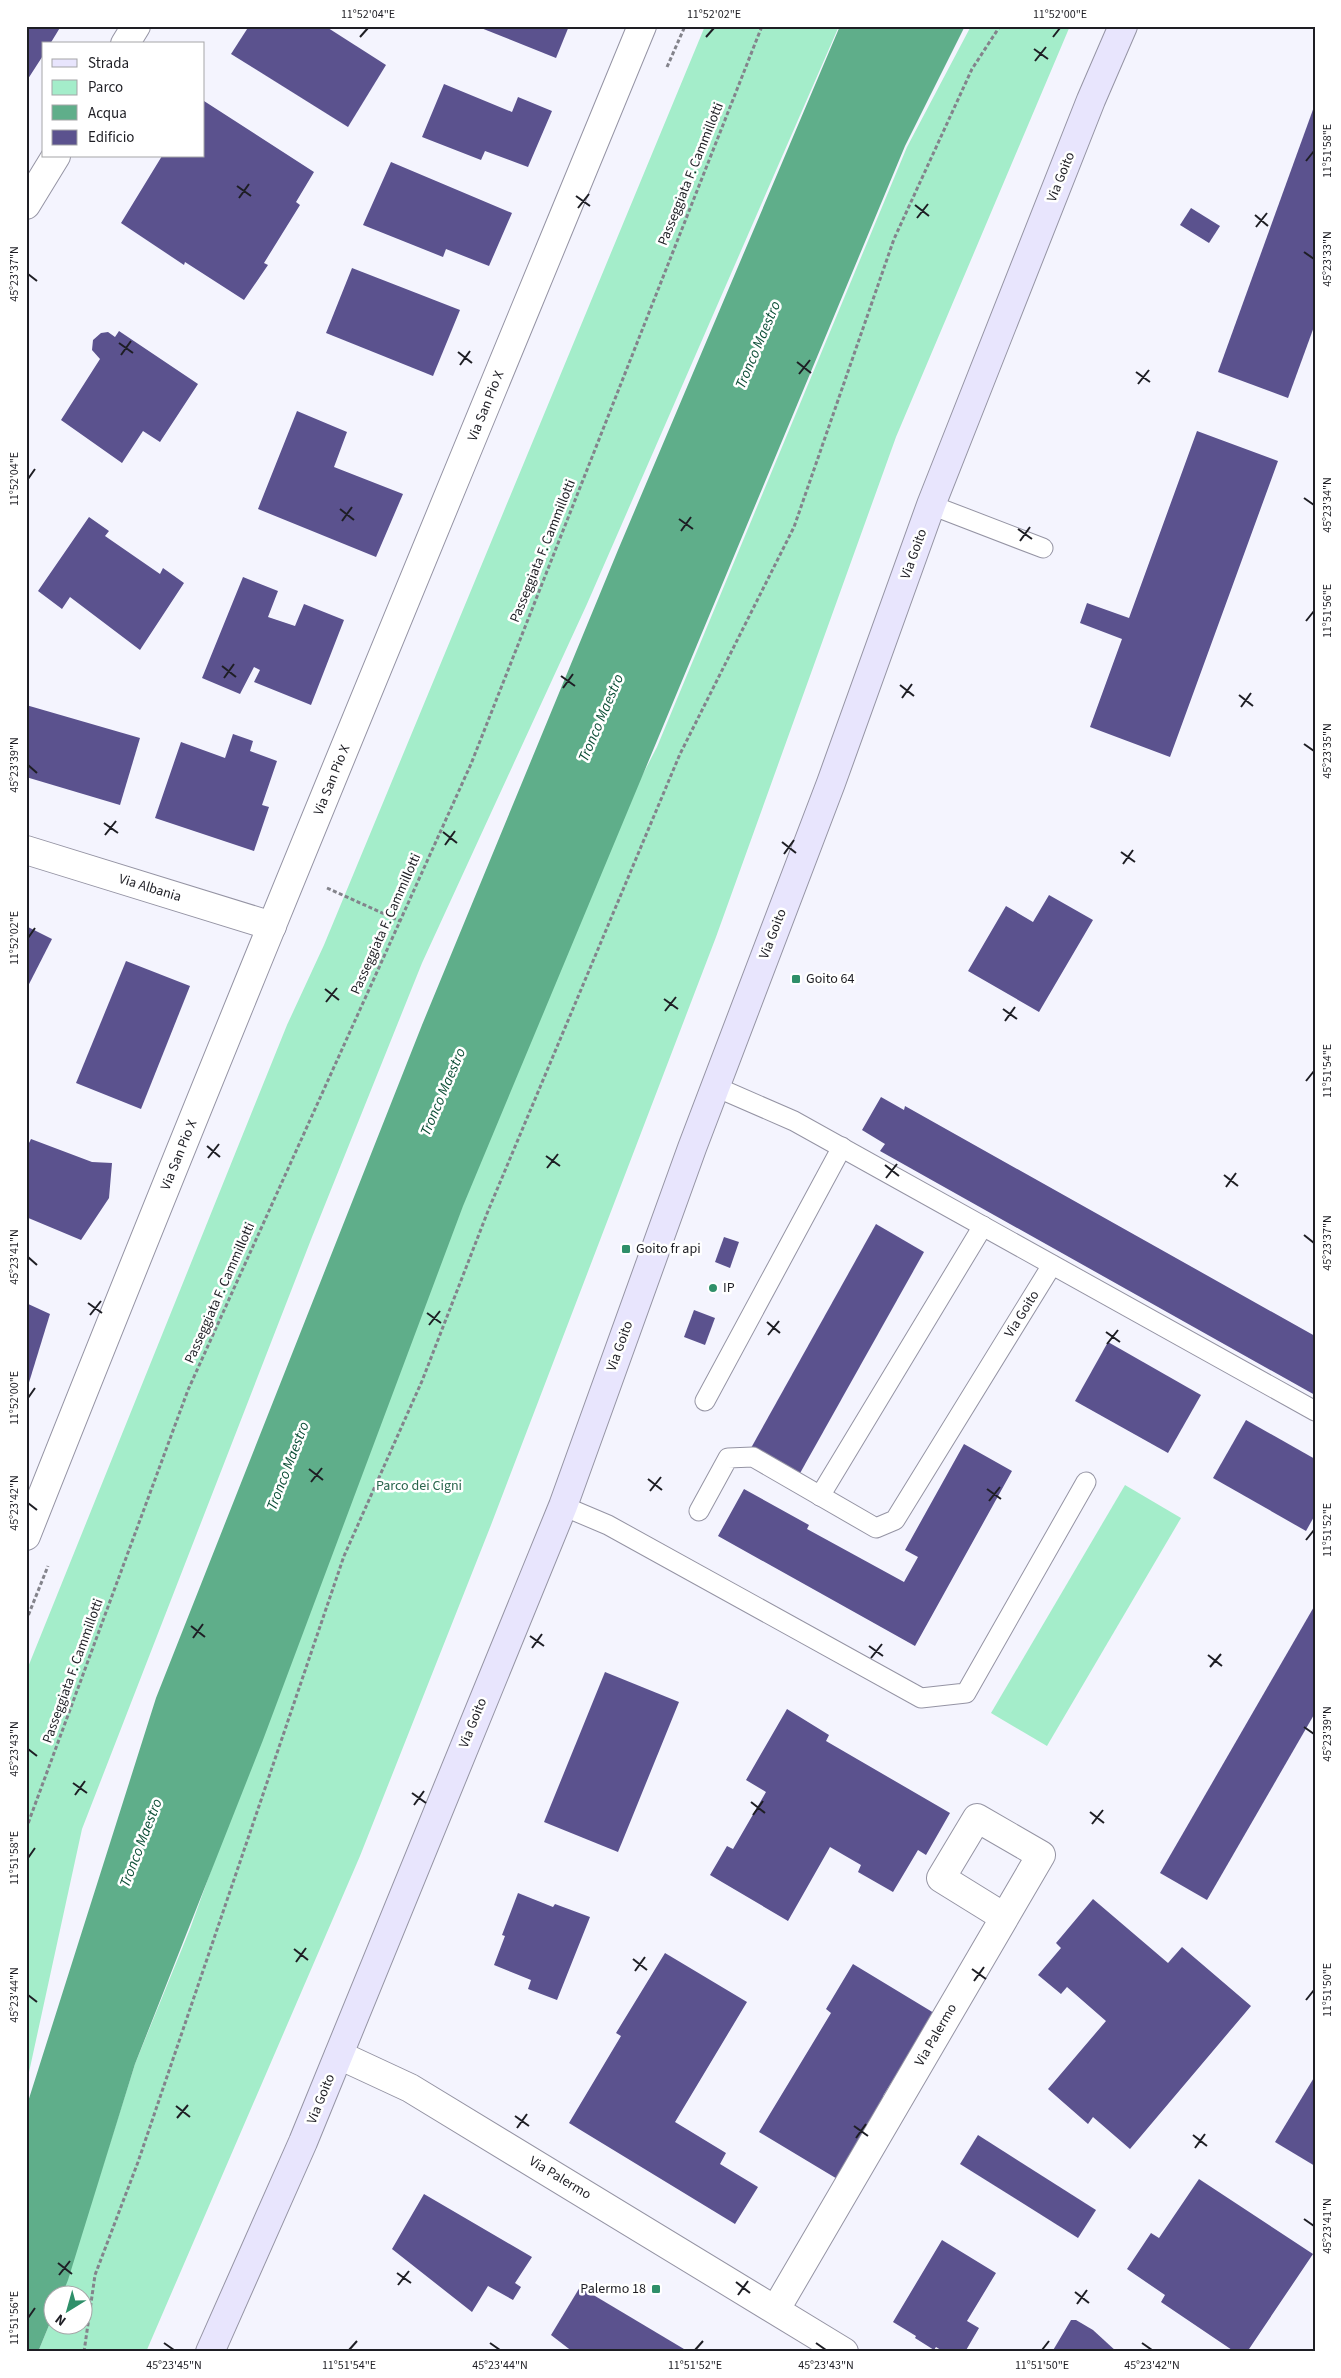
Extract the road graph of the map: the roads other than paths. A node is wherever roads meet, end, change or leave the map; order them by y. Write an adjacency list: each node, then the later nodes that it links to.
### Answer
1 (136, 26): 4 (street)
2 (642, 26): 10 (street, Via San Pio X)
3 (1123, 26): 7 (main road, Via Goito)
4 (126, 42)
5 (55, 158): 6 (street)
6 (26, 205)
7 (932, 505): 8 (lane); 11 (main road, Via Goito)
8 (1043, 548)
9 (26, 850): 10 (street, Via Albania)
10 (272, 926): 21 (street, Via San Pio X)
11 (716, 1087): 12 (lane); 19 (main road, Via Goito)
12 (842, 1147): 13 (lane); 15 (lane)
13 (983, 1226): 14 (lane); 18 (lane)
14 (1052, 1265): 16 (lane); 18 (lane, Via Goito)
15 (705, 1401)
16 (1315, 1412)
17 (1086, 1482): 19 (lane)
18 (820, 1496): 20 (lane, Via Goito)
19 (563, 1506): 23 (main road, Via Goito)
20 (699, 1510)
21 (26, 1536)
22 (1004, 1917): 24 (street, Via Palermo)
23 (338, 2055): 24 (street, Via Palermo); 26 (main road, Via Goito)
24 (776, 2309): 25 (street, Via Palermo)
25 (811, 2344): 27 (street, Via Palermo)
26 (210, 2352)
27 (844, 2352)

